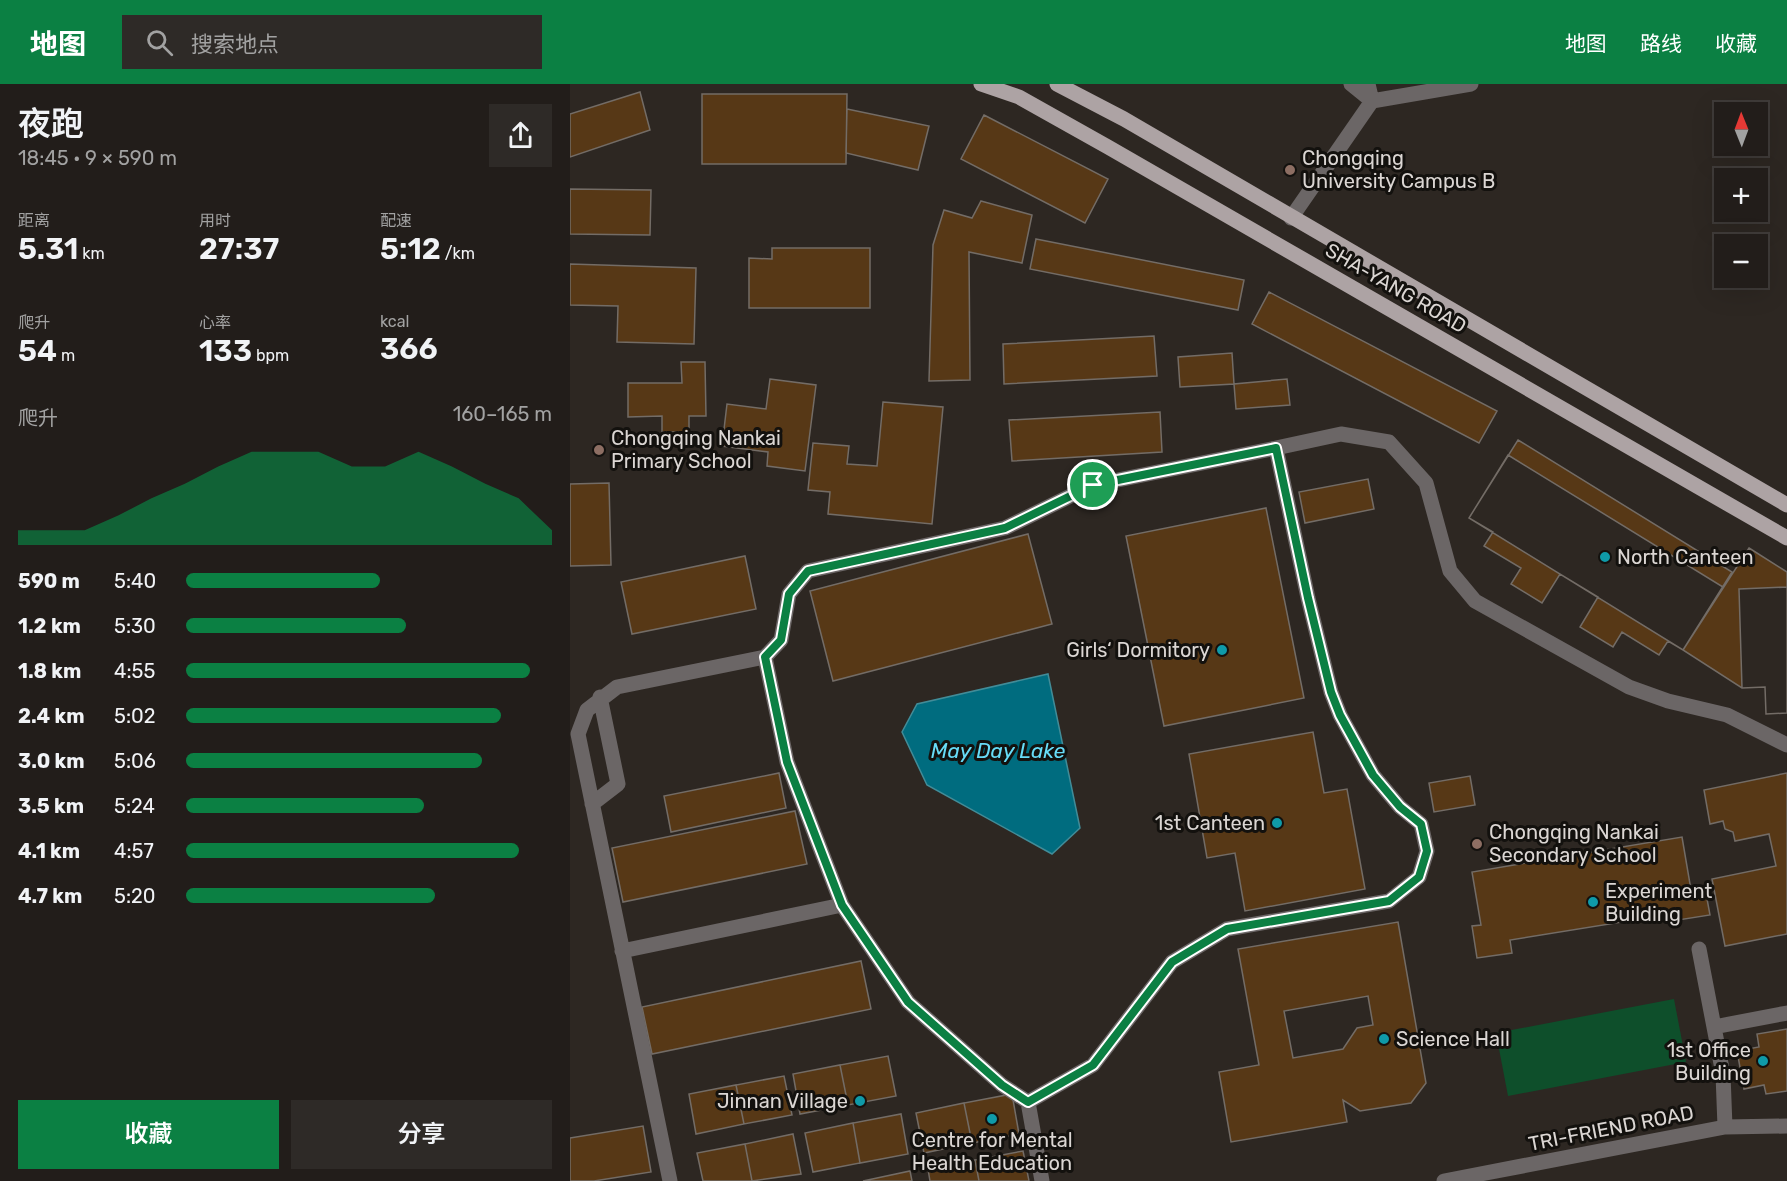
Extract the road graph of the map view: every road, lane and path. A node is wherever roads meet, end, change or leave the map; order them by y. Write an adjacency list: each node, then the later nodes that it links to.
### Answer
1 (981, 84): 10 (main road, SHA-YANG ROAD)
2 (1057, 84): 7 (main road, SHA-YANG ROAD)
3 (1351, 84): 6 (street)
4 (1368, 84): 6 (street)
5 (1471, 84): 6 (street)
6 (1372, 101): 7 (street)
7 (1292, 218): 9 (main road, SHA-YANG ROAD)
8 (1276, 448): 11 (street); 13 (street); 20 (street)
9 (1787, 505)
10 (1787, 538)
11 (765, 657): 12 (street); 15 (street)
12 (600, 697): 14 (street); 14 (street)
13 (1787, 745)
14 (592, 804): 17 (street)
15 (842, 905): 17 (street); 20 (street)
16 (1699, 949): 19 (street)
17 (622, 951): 23 (street)
18 (1787, 1013): 19 (street)
19 (1714, 1027): 22 (street)
20 (1028, 1102): 24 (street)
21 (1787, 1126): 22 (street, TRI-FRIEND ROAD)
22 (1725, 1127): 25 (street, TRI-FRIEND ROAD)
23 (670, 1181)
24 (1042, 1181)
25 (1444, 1181)

